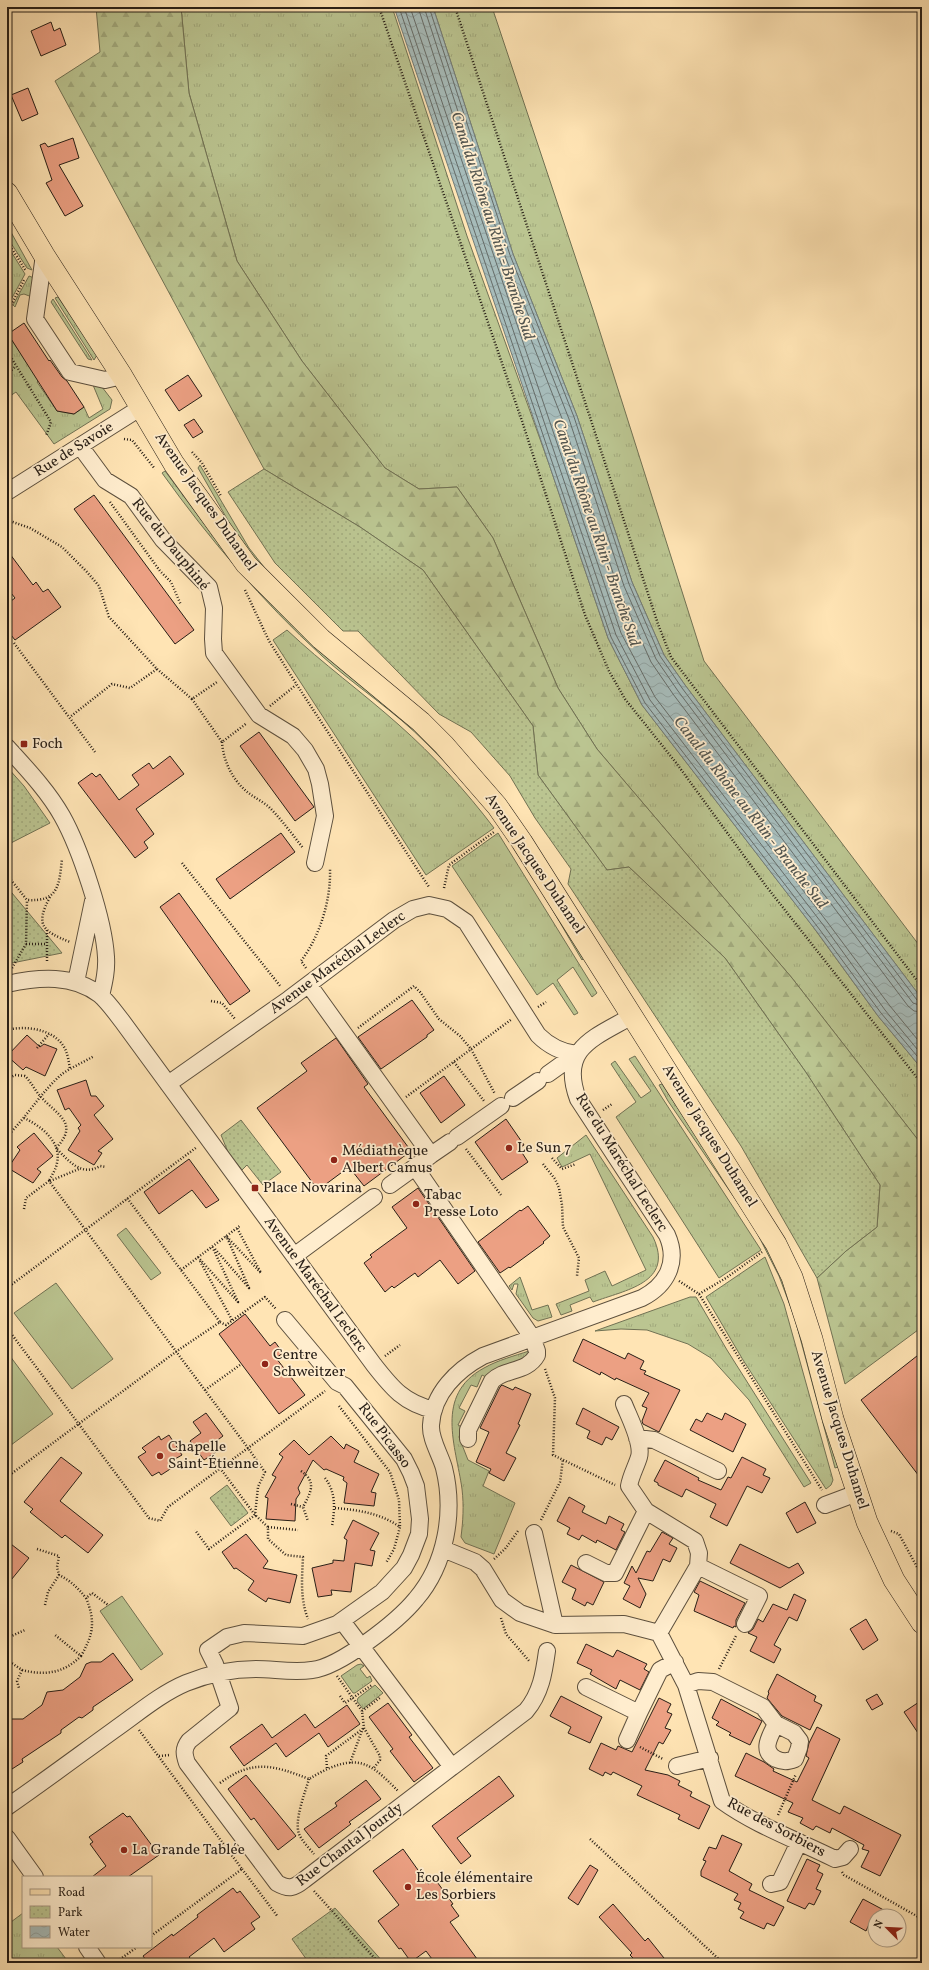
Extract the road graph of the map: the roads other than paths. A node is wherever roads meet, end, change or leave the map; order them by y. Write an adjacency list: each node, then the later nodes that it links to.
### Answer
1 (7, 193): 2 (main road, Avenue Jacques Duhamel)
2 (44, 255): 3 (main road, Avenue Jacques Duhamel); 3 (street)
3 (122, 376): 4 (main road, Avenue Jacques Duhamel)
4 (140, 408): 5 (street, Rue de Savoie); 14 (main road, Avenue Jacques Duhamel)
5 (80, 446): 6 (street, Rue de Savoie); 8 (street, Rue du Dauphiné)
6 (7, 492)
7 (7, 747): 9 (street)
8 (315, 863)
9 (94, 898): 11 (street); 13 (street)
10 (8, 978): 11 (street, Avenue Maréchal Leclerc)
11 (76, 982): 13 (street, Avenue Maréchal Leclerc)
12 (309, 984): 15 (street, Avenue Maréchal Leclerc); 16 (street, Avenue Maréchal Leclerc); 17 (street)
13 (101, 996): 16 (street, Avenue Maréchal Leclerc)
14 (632, 1016): 15 (street); 29 (main road, Avenue Jacques Duhamel)
15 (576, 1054): 17 (street); 23 (street, Rue du Maréchal Leclerc)
16 (168, 1084): 21 (street, Avenue Maréchal Leclerc)
17 (431, 1156): 18 (street)
18 (415, 1167): 19 (street); 23 (street)
19 (390, 1185)
20 (374, 1197): 21 (street)
21 (294, 1256): 25 (street, Avenue Maréchal Leclerc)
22 (285, 1320): 36 (street, Rue Picasso)
23 (532, 1338): 25 (street); 27 (street)
24 (624, 1404): 26 (street)
25 (434, 1410): 33 (street)
26 (637, 1438): 28 (street); 31 (street)
27 (468, 1439)
28 (718, 1470)
29 (857, 1493): 30 (street); 38 (main road, Avenue Jacques Duhamel)
30 (827, 1504)
31 (646, 1512): 34 (street); 35 (street)
32 (534, 1533): 39 (street)
33 (443, 1549): 39 (street); 41 (street)
34 (586, 1563)
35 (698, 1566): 37 (street); 40 (street)
36 (342, 1621): 41 (street); 44 (street, Rue Picasso)
37 (745, 1624)
38 (922, 1624)
39 (555, 1625): 40 (street)
40 (659, 1633): 43 (street, Rue des Sorbiers)
41 (361, 1646): 44 (street); 52 (street)
42 (547, 1650): 52 (street, Rue Chantal Jourdy)
43 (675, 1662): 45 (street, Rue des Sorbiers); 47 (street)
44 (218, 1673): 52 (street, Rue Chantal Jourdy); 53 (street)
45 (686, 1685): 48 (street); 50 (street, Rue des Sorbiers)
46 (586, 1687): 47 (street)
47 (639, 1714): 49 (street)
48 (776, 1724): 48 (street)
49 (627, 1740)
50 (710, 1758): 51 (street); 55 (street, Rue des Sorbiers)
51 (677, 1766)
52 (452, 1767)
53 (7, 1807)
54 (7, 1838): 57 (street)
55 (799, 1842): 56 (street, Rue des Sorbiers); 58 (street)
56 (850, 1849)
57 (34, 1876)
58 (771, 1884)
59 (88, 1948): 60 (street)
60 (98, 1963)

